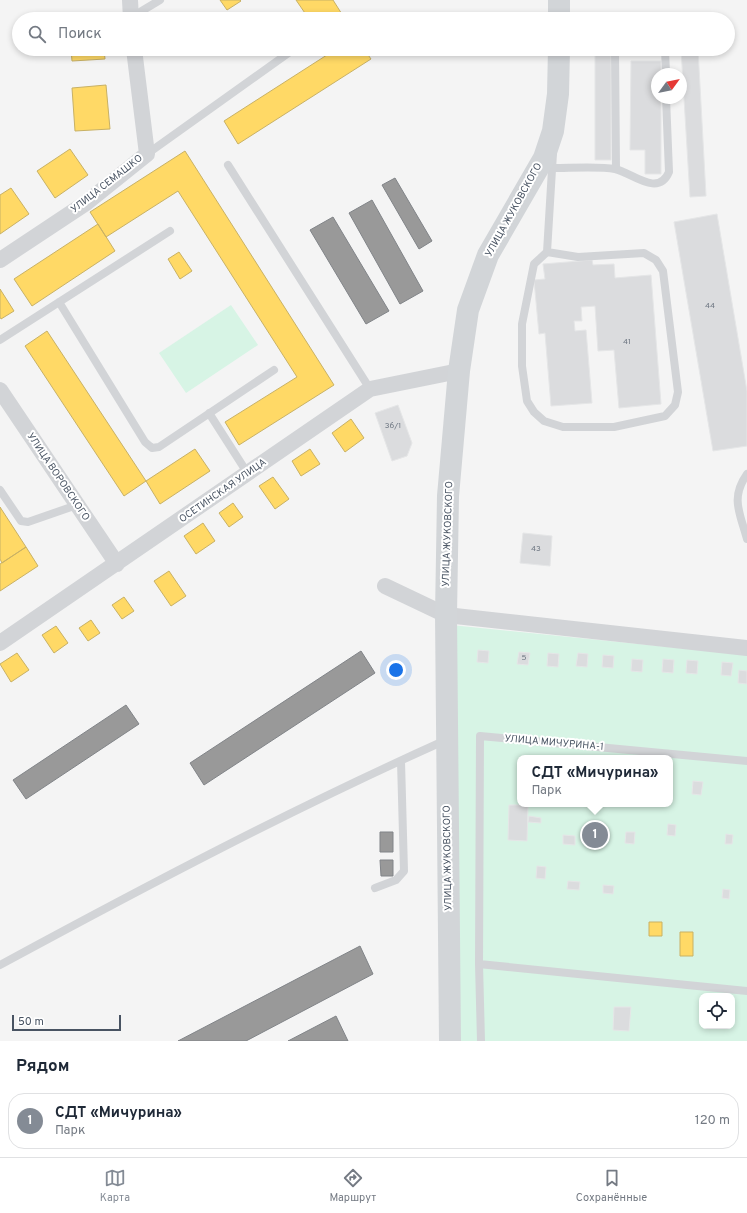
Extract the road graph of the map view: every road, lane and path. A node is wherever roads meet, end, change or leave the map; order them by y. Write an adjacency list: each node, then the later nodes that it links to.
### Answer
1 (130, 0): 4 (street)
2 (160, 0): 5 (lane)
3 (559, 0): 6 (main road)
4 (130, 12)
5 (141, 12)
6 (559, 12)
7 (135, 56): 15 (street, УЛИЦА СЕМАШКО)
8 (284, 56): 15 (lane)
9 (559, 56): 14 (main road, УЛИЦА ЖУКОВСКОГО)
10 (615, 56): 18 (lane)
11 (665, 56): 12 (lane)
12 (666, 68)
13 (666, 104): 18 (lane)
14 (553, 131): 17 (lane); 25 (main road, УЛИЦА ЖУКОВСКОГО)
15 (147, 154): 21 (street, УЛИЦА СЕМАШКО)
16 (228, 165): 26 (lane)
17 (554, 168): 18 (lane); 20 (lane)
18 (616, 169)
19 (170, 231): 22 (lane)
20 (547, 252): 20 (lane)
21 (0, 260)
22 (59, 302): 23 (lane); 28 (lane)
23 (0, 340)
24 (274, 370): 28 (lane)
25 (459, 371): 26 (street, ОСЕТИНСКАЯ УЛИЦА); 36 (main road, УЛИЦА ЖУКОВСКОГО)
26 (370, 389): 29 (street, ОСЕТИНСКАЯ УЛИЦА)
27 (0, 390): 32 (street, УЛИЦА ВОРОВСКОГО)
28 (209, 413): 29 (lane)
29 (248, 474): 34 (street, ОСЕТИНСКАЯ УЛИЦА)
30 (747, 474): 33 (lane)
31 (0, 490): 32 (lane)
32 (77, 505): 34 (street, УЛИЦА ВОРОВСКОГО)
33 (747, 539)
34 (117, 564): 37 (street, ОСЕТИНСКАЯ УЛИЦА)
35 (385, 586): 36 (street)
36 (446, 614): 38 (street); 39 (main road, УЛИЦА ЖУКОВСКОГО)
37 (0, 643)
38 (747, 648)
39 (447, 740): 40 (lane); 46 (main road, УЛИЦА ЖУКОВСКОГО)
40 (401, 761): 42 (lane); 44 (lane)
41 (747, 761): 43 (lane, УЛИЦА МИЧУРИНА-1)
42 (375, 888)
43 (479, 964): 45 (lane); 47 (lane)
44 (0, 965)
45 (747, 991)
46 (450, 1041)
47 (481, 1041)

